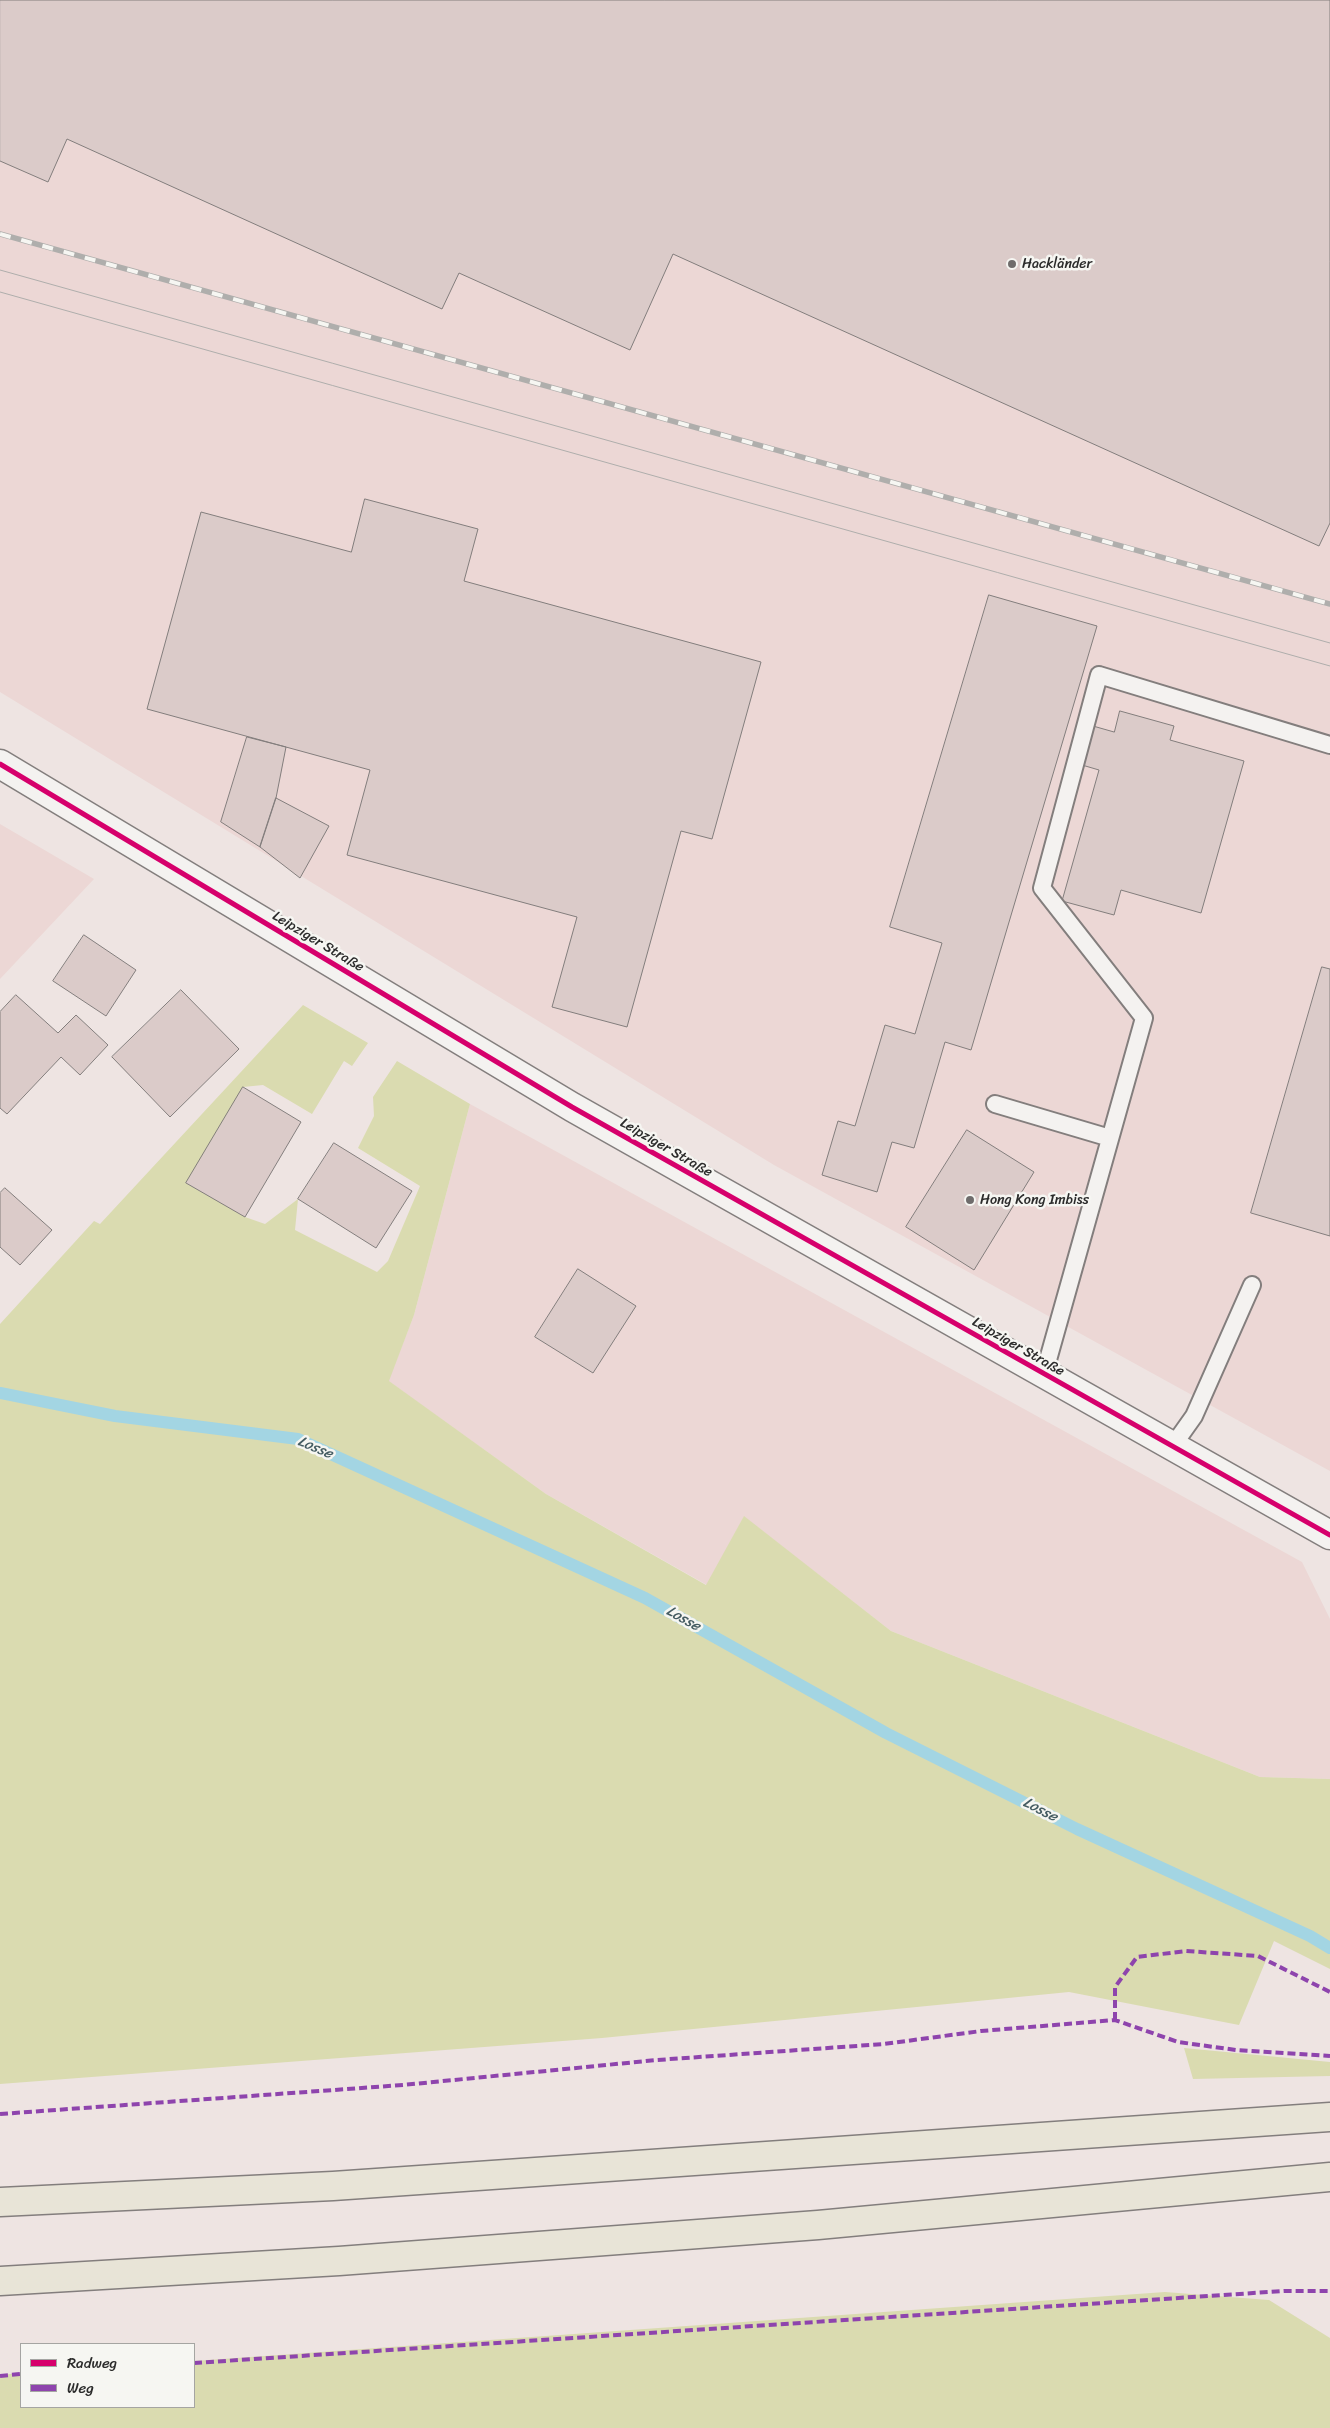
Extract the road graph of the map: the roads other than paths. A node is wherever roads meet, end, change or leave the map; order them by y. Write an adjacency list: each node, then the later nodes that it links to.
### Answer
1 (1330, 745): 4 (lane)
2 (0, 764): 6 (street, Leipziger Straße)
3 (996, 1104): 4 (lane)
4 (1110, 1138): 6 (lane)
5 (1252, 1285): 7 (lane)
6 (1044, 1374): 7 (street, Leipziger Straße)
7 (1172, 1447): 8 (street, Leipziger Straße)
8 (1330, 1536)
9 (1330, 2117): 11 (highway)
10 (1330, 2177): 12 (highway)
11 (0, 2202)
12 (0, 2281)

